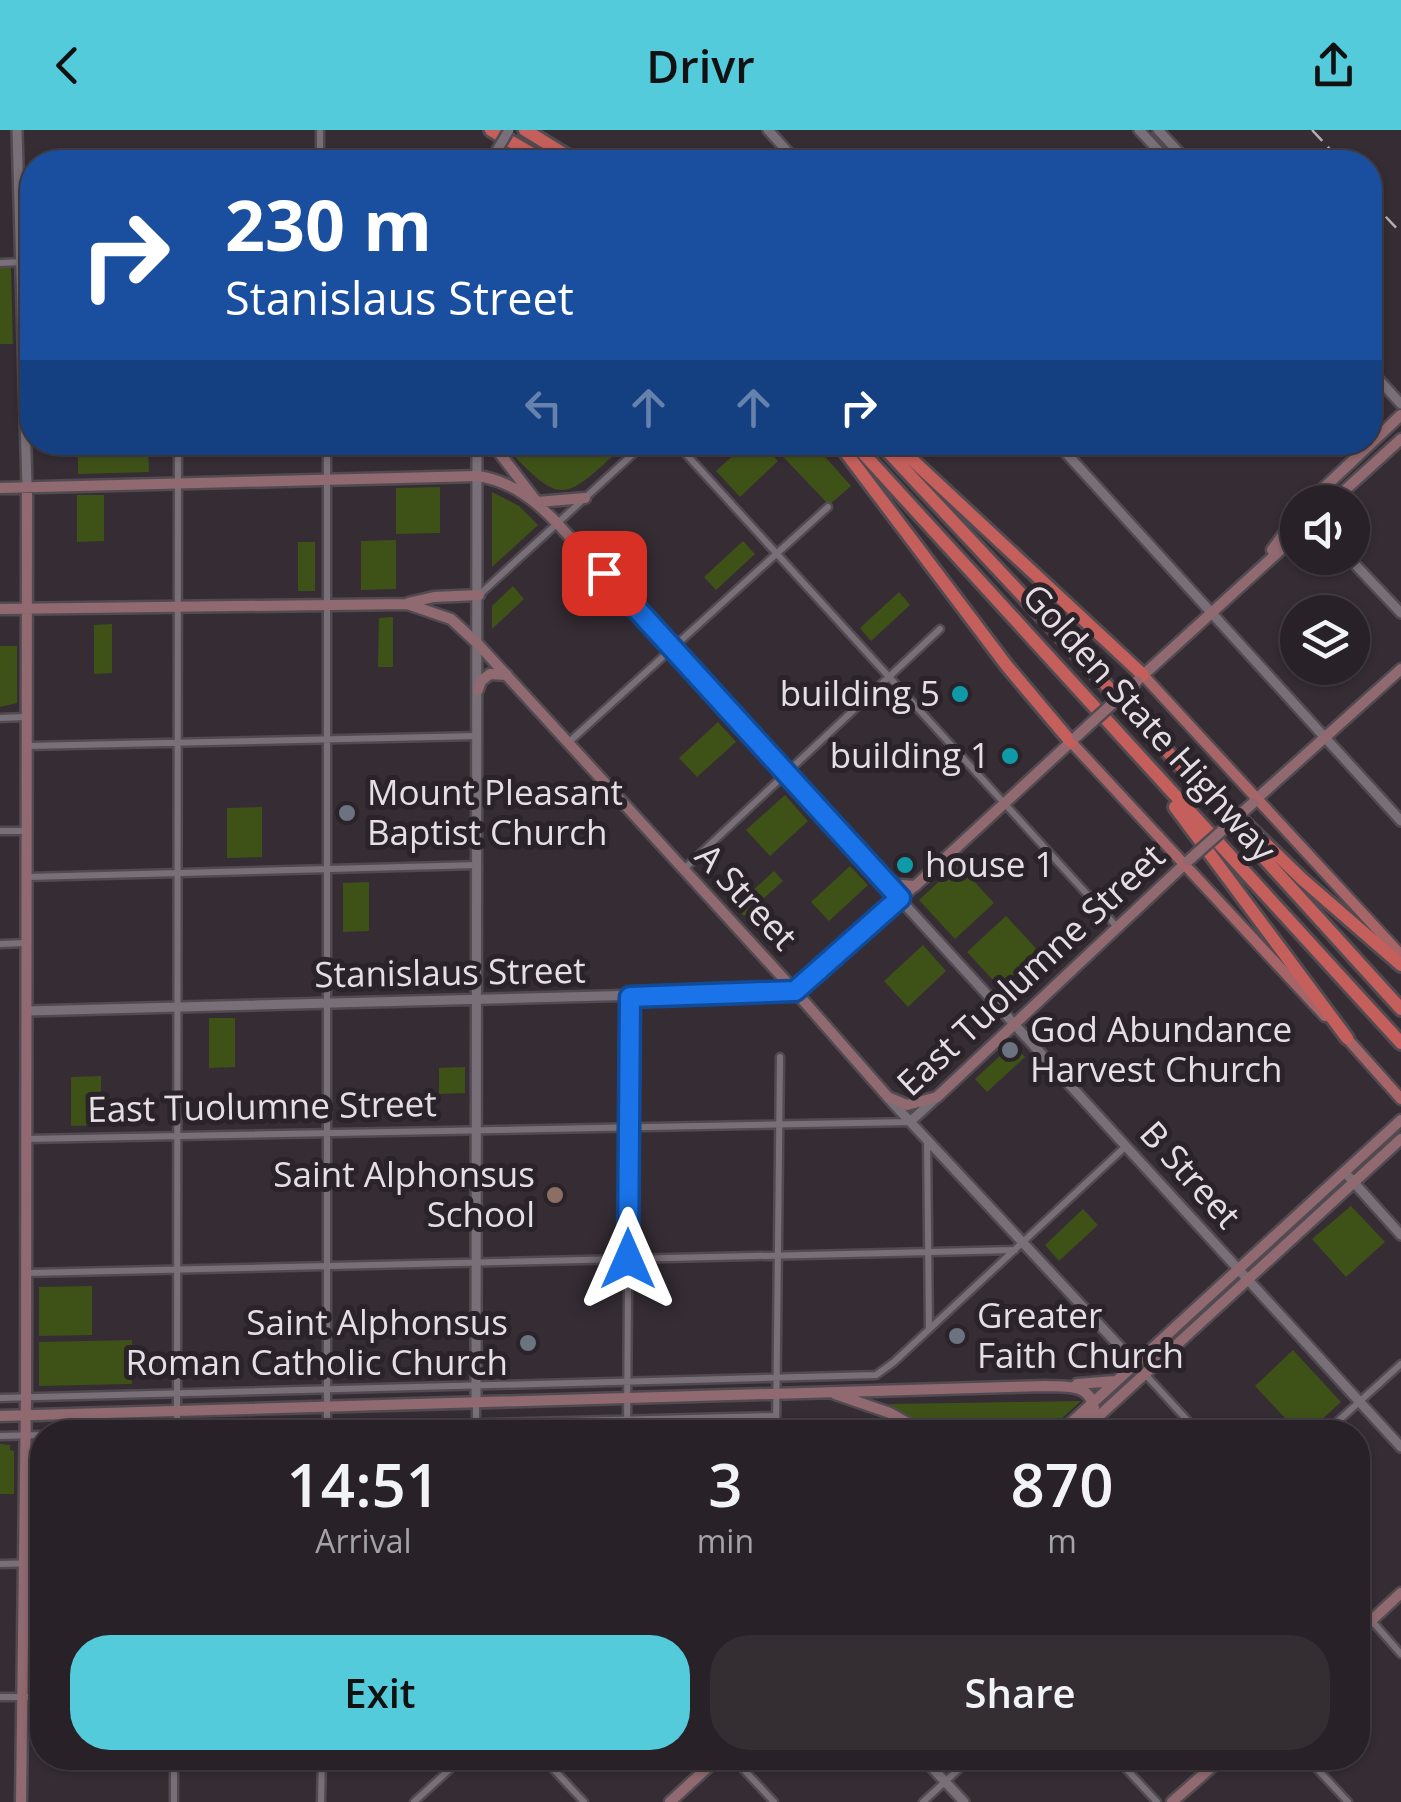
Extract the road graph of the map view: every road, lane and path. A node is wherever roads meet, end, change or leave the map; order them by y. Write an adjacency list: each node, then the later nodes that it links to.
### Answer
1 (17, 130): 12 (street)
2 (491, 130): 7 (highway)
3 (528, 130): 8 (highway)
4 (768, 130): 9 (street)
5 (1138, 130): 10 (street)
6 (1158, 130): 11 (street)
7 (525, 150)
8 (559, 150)
9 (786, 150)
10 (1157, 150)
11 (1177, 150)
12 (20, 220)
13 (1382, 383): 14 (street)
14 (1401, 404)
15 (1401, 415): 16 (main road)
16 (1382, 433)
17 (1401, 439): 35 (main road)
18 (28, 455): 36 (street)
19 (178, 455): 33 (street)
20 (327, 455): 32 (street)
21 (477, 455): 31 (street)
22 (500, 455): 39 (main road)
23 (632, 455): 38 (street)
24 (687, 455): 44 (street)
25 (848, 455): 70 (highway)
26 (865, 455): 68 (highway, Golden State Highway)
27 (892, 455): 63 (highway, Golden State Highway)
28 (907, 455): 61 (highway)
29 (1068, 455): 53 (street)
30 (1359, 455): 34 (main road)
31 (478, 476): 32 (main road); 39 (main road, B Street); 47 (street)
32 (328, 480): 33 (main road); 49 (street)
33 (179, 483): 36 (main road); 50 (street)
34 (1327, 485)
35 (1351, 485)
36 (28, 486): 37 (main road); 52 (main road)
37 (0, 488)
38 (585, 498): 39 (main road); 41 (street)
39 (537, 502): 41 (main road, B Street)
40 (828, 507): 44 (street)
41 (558, 523): 47 (street); 57 (main road, B Street)
42 (1280, 539): 45 (main road)
43 (1280, 549): 45 (main road)
44 (776, 554): 57 (street); 60 (street)
45 (1261, 565): 53 (main road)
46 (1365, 575): 54 (street)
47 (479, 595): 48 (main road); 56 (street)
48 (408, 604): 49 (main road); 56 (main road, A Street)
49 (327, 606): 50 (main road); 67 (street)
50 (178, 608): 52 (main road); 71 (street)
51 (0, 609): 52 (main road)
52 (27, 609): 65 (main road)
53 (1210, 611): 61 (main road); 69 (street)
54 (1401, 612)
55 (940, 629): 60 (street)
56 (478, 644): 59 (main road, A Street); 62 (street)
57 (673, 648): 72 (street); 74 (main road, B Street)
58 (1401, 669): 69 (main road, East Tuolumne Street)
59 (507, 674): 62 (main road); 72 (main road, A Street)
60 (889, 676): 74 (street); 76 (street)
61 (1140, 678): 70 (main road, bridge); 75 (main road)
62 (478, 690): 66 (street)
63 (1136, 717): 93 (highway); 99 (highway, Golden State Highway)
64 (0, 718): 65 (street)
65 (27, 718): 73 (main road)
66 (478, 736): 67 (street); 81 (street)
67 (327, 738): 71 (street); 82 (street)
68 (1122, 738): 102 (highway); 103 (highway, Golden State Highway)
69 (1324, 738): 75 (main road, East Tuolumne Street); 77 (street)
70 (1074, 739): 76 (main road); 80 (main road)
71 (178, 740): 73 (street); 84 (street)
72 (569, 742): 83 (main road, A Street)
73 (27, 746): 79 (main road)
74 (785, 774): 83 (street); 86 (main road, B Street)
75 (1255, 801): 80 (main road, East Tuolumne Street, bridge); 92 (main road)
76 (1004, 802): 87 (main road); 89 (street)
77 (1401, 821)
78 (0, 831): 79 (street)
79 (27, 831): 85 (main road)
80 (1186, 863): 89 (main road, East Tuolumne Street); 102 (main road)
81 (478, 865): 82 (street); 96 (street)
82 (327, 870): 84 (street); 97 (street)
83 (682, 870): 94 (main road, A Street)
84 (178, 874): 85 (street); 98 (street)
85 (27, 878): 91 (main road)
86 (886, 884): 87 (main road); 88 (street, B Street)
87 (916, 886): 88 (street)
88 (900, 898): 94 (street); 101 (street, B Street)
89 (1118, 928): 101 (main road, East Tuolumne Street)
90 (0, 944): 91 (street)
91 (27, 944): 100 (main road)
92 (1401, 955)
93 (1401, 966)
94 (795, 991): 95 (street, Stanislaus Street); 105 (main road, A Street)
95 (630, 997): 96 (street, Stanislaus Street); 111 (street)
96 (477, 1000): 97 (street, Stanislaus Street); 112 (street)
97 (327, 1004): 98 (street, Stanislaus Street); 113 (street)
98 (178, 1008): 100 (street, Stanislaus Street); 114 (street)
99 (1401, 1009)
100 (26, 1011): 116 (main road)
101 (1015, 1023): 106 (main road, East Tuolumne Street); 118 (street, B Street)
102 (1347, 1038): 107 (main road)
103 (1401, 1043)
104 (780, 1057): 110 (street)
105 (888, 1097): 106 (main road); 109 (street, A Street)
106 (937, 1098): 109 (street, East Tuolumne Street)
107 (1401, 1099)
108 (1401, 1120): 119 (main road)
109 (910, 1122): 110 (street, East Tuolumne Street); 115 (street, A Street)
110 (779, 1124): 111 (street, East Tuolumne Street); 124 (street)
111 (629, 1127): 112 (street, East Tuolumne Street); 125 (street)
112 (477, 1130): 113 (street, East Tuolumne Street); 126 (street)
113 (327, 1133): 114 (street, East Tuolumne Street); 127 (street)
114 (178, 1136): 116 (street, East Tuolumne Street); 129 (street)
115 (927, 1136): 122 (street, A Street); 123 (street)
116 (26, 1139): 130 (main road)
117 (1401, 1140): 120 (main road)
118 (1126, 1146): 122 (street); 128 (street, B Street)
119 (1344, 1172): 120 (street); 128 (main road)
120 (1354, 1182): 121 (street); 131 (main road)
121 (1401, 1235)
122 (1020, 1247): 123 (street); 132 (street); 133 (street, A Street)
123 (927, 1251): 124 (street); 132 (street)
124 (778, 1256): 125 (street); 136 (street)
125 (628, 1259): 126 (street); 138 (street)
126 (477, 1262): 127 (street); 139 (street)
127 (328, 1266): 129 (street); 141 (street)
128 (1239, 1268): 131 (street, B Street); 133 (main road)
129 (178, 1269): 130 (street); 142 (street)
130 (26, 1273): 145 (main road)
131 (1248, 1278): 135 (main road); 149 (street, B Street)
132 (929, 1330): 136 (street)
133 (1136, 1364): 137 (main road)
134 (1401, 1364): 149 (street)
135 (1145, 1373): 164 (main road); 165 (street)
136 (776, 1378): 138 (street); 144 (street)
137 (1120, 1379): 140 (main road); 148 (main road)
138 (627, 1382): 139 (street); 147 (street)
139 (476, 1386): 141 (street); 150 (street)
140 (1046, 1386): 143 (main road); 148 (main road)
141 (328, 1390): 142 (street); 151 (street)
142 (178, 1393): 145 (street); 152 (street)
143 (834, 1394): 144 (main road); 161 (main road)
144 (776, 1396): 147 (main road); 155 (street)
145 (26, 1397): 146 (street); 154 (main road)
146 (0, 1398)
147 (627, 1400): 150 (main road); 159 (street)
148 (1094, 1402): 162 (main road); 163 (main road)
149 (1360, 1402): 166 (street); 170 (street, B Street)
150 (476, 1404): 151 (main road); 158 (street)
151 (328, 1408): 152 (main road); 157 (street)
152 (178, 1411): 154 (main road); 156 (street)
153 (0, 1416): 154 (main road)
154 (26, 1416): 167 (main road)
155 (776, 1416): 159 (street); 160 (street)
156 (178, 1420)
157 (328, 1420)
158 (476, 1420)
159 (627, 1420)
160 (776, 1420)
161 (904, 1420)
162 (1074, 1420)
163 (1087, 1420)
164 (1092, 1420)
165 (1187, 1420)
166 (1340, 1420)
167 (26, 1435): 168 (street); 169 (street); 171 (main road)
168 (30, 1435)
169 (0, 1436)
170 (1401, 1446)
171 (24, 1563): 172 (street); 173 (street); 177 (main road)
172 (30, 1563)
173 (0, 1564)
174 (1401, 1594): 175 (main road)
175 (1372, 1620): 176 (street)
176 (1401, 1654)
177 (22, 1697): 178 (street); 179 (street); 192 (main road)
178 (30, 1697)
179 (0, 1698)
180 (174, 1770): 193 (street)
181 (322, 1770): 194 (street)
182 (449, 1770): 195 (street)
183 (554, 1770): 196 (street)
184 (705, 1770): 197 (main road)
185 (744, 1770): 198 (street)
186 (934, 1770): 191 (street)
187 (958, 1770): 191 (street)
188 (1127, 1770): 201 (street)
189 (1208, 1770): 202 (main road)
190 (1318, 1770): 203 (street)
191 (945, 1782): 199 (street); 200 (street)
192 (21, 1802)
193 (174, 1802)
194 (321, 1802)
195 (414, 1802)
196 (584, 1802)
197 (670, 1802)
198 (774, 1802)
199 (922, 1802)
200 (964, 1802)
201 (1157, 1802)
202 (1172, 1802)
203 (1348, 1802)

